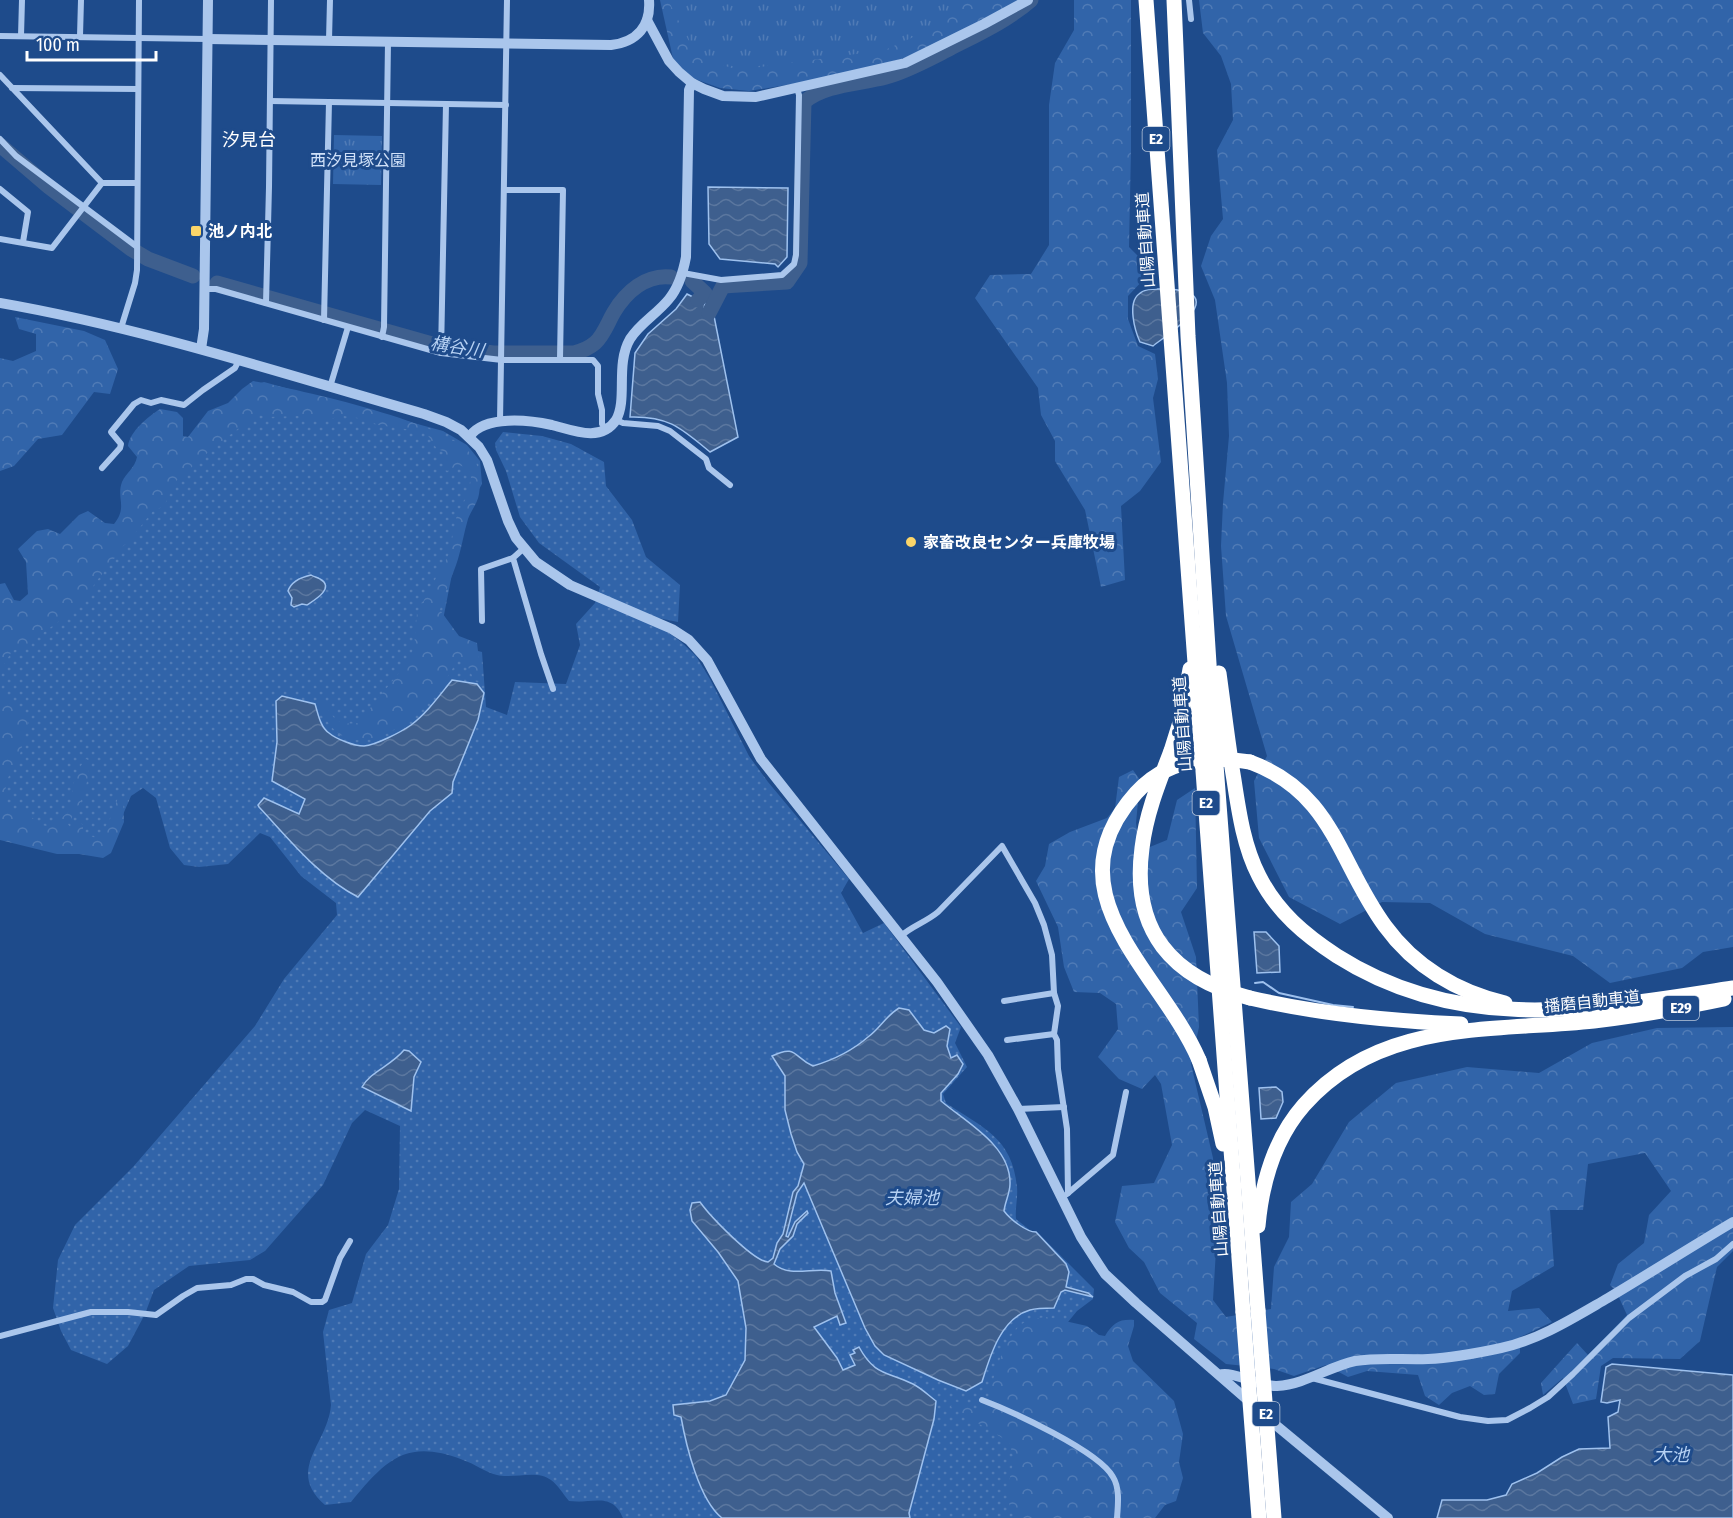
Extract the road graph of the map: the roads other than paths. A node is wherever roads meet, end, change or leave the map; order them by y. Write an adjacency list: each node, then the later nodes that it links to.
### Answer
1 (22, 0): 16 (street)
2 (81, 0): 17 (street)
3 (139, 0): 18 (street)
4 (208, 0): 19 (street)
5 (271, 0): 20 (street)
6 (330, 0): 21 (street)
7 (507, 0): 23 (street)
8 (649, 0): 14 (street)
9 (1028, 0): 27 (street)
10 (1146, 0): 67 (highway, 山陽自動車道 / E2)
11 (1174, 0): 64 (highway, 山陽自動車道 / E2)
12 (1189, 0): 13 (street)
13 (1191, 19)
14 (647, 20): 23 (street); 25 (street)
15 (0, 36): 16 (street)
16 (21, 36): 17 (street)
17 (80, 36): 18 (street)
18 (138, 39): 19 (street); 28 (street)
19 (208, 39): 20 (street); 44 (street)
20 (270, 40): 21 (street); 29 (street)
21 (329, 40): 22 (street)
22 (387, 42): 23 (street); 31 (street)
23 (507, 43): 33 (street)
24 (0, 75): 26 (street)
25 (692, 83): 27 (street); 43 (street)
26 (12, 88): 28 (street); 35 (street)
27 (797, 88): 43 (street)
28 (138, 89): 36 (street)
29 (270, 101): 30 (street); 45 (street)
30 (328, 102): 31 (street); 47 (street)
31 (387, 103): 32 (street); 50 (street)
32 (446, 104): 33 (street); 51 (street)
33 (506, 105): 38 (street)
34 (0, 139): 39 (street)
35 (102, 183): 36 (street); 39 (street)
36 (136, 183): 42 (street)
37 (0, 189): 41 (street)
38 (504, 190): 53 (street); 54 (street)
39 (82, 210): 41 (street); 42 (street)
40 (0, 239): 41 (street)
41 (23, 242)
42 (136, 248): 49 (street)
43 (683, 273): 57 (street)
44 (205, 289): 45 (street); 52 (street)
45 (266, 302): 47 (street)
46 (0, 303): 49 (street)
47 (324, 316): 48 (street)
48 (348, 327): 50 (street); 56 (street)
49 (121, 328): 52 (street)
50 (383, 332): 51 (street)
51 (442, 348): 53 (street)
52 (201, 349): 55 (street)
53 (502, 355): 54 (street); 58 (street)
54 (560, 359): 59 (street)
55 (239, 360): 56 (street); 61 (street)
56 (330, 388): 60 (street)
57 (616, 420): 59 (street); 62 (street)
58 (500, 421): 59 (street); 60 (street)
59 (606, 429)
60 (470, 436): 63 (street)
61 (102, 468)
62 (729, 485)
63 (523, 549): 65 (street); 69 (street)
64 (1202, 551): 74 (highway); 86 (highway, 山陽自動車道 / E2)
65 (513, 558): 66 (street); 68 (street)
66 (482, 621)
67 (1194, 652): 75 (highway, bridge); 85 (highway, 山陽自動車道 / E2)
68 (553, 689)
69 (901, 936): 71 (street); 80 (street)
70 (1733, 988): 74 (highway, 播磨自動車道 / E29)
71 (1054, 993): 73 (street); 76 (street)
72 (1733, 996): 75 (highway, 播磨自動車道 / E29)
73 (1004, 1001)
74 (1565, 1009): 85 (highway, bridge)
75 (1524, 1026): 86 (highway)
76 (1054, 1034): 77 (street); 79 (street)
77 (1007, 1040)
78 (1126, 1092): 81 (street)
79 (1064, 1107): 80 (street); 81 (street)
80 (1018, 1109): 81 (street)
81 (1065, 1196): 89 (street)
82 (1733, 1222): 90 (street)
83 (350, 1241): 88 (street)
84 (1733, 1244): 90 (street)
85 (1239, 1248): 87 (highway, 山陽自動車道 / E2)
86 (1255, 1283): 87 (highway, 山陽自動車道 / E2)
87 (1250, 1312): 93 (highway, 山陽自動車道 / E2, bridge); 94 (highway, 山陽自動車道 / E2, bridge)
88 (0, 1336)
89 (1220, 1375): 90 (street); 95 (street)
90 (1311, 1378)
91 (982, 1400): 92 (street)
92 (1118, 1518)
93 (1259, 1518)
94 (1274, 1518)
95 (1388, 1518)

